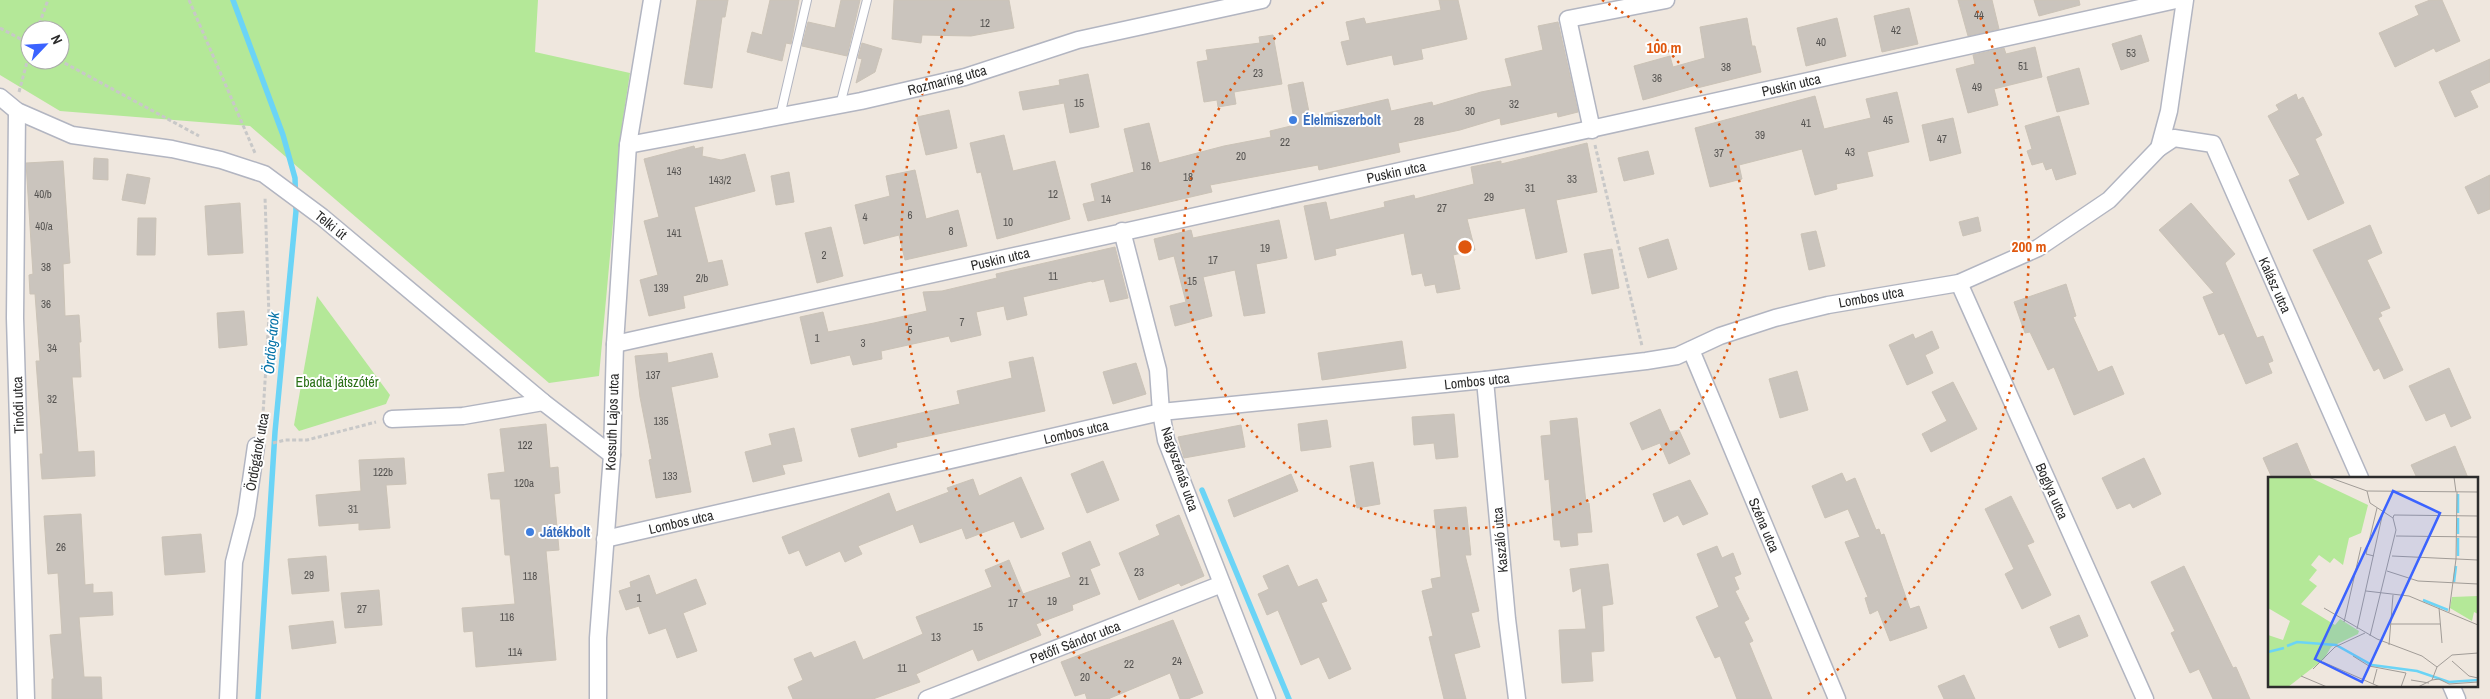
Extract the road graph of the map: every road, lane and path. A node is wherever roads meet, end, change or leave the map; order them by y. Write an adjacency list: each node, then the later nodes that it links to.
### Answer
1 (48, 0): 10 (path)
2 (189, 0): 23 (path)
3 (652, 0): 21 (street, Kossuth Lajos utca)
4 (807, 0): 18 (lane)
5 (866, 0): 16 (lane)
6 (1262, 0): 16 (street, Rozmaring utca)
7 (1666, 0): 19 (street)
8 (2176, 0): 19 (street, Puskin utca)
9 (2185, 0): 22 (street, Lombos utca)
10 (41, 20)
11 (0, 28): 12 (path)
12 (20, 39)
13 (70, 66): 20 (path)
14 (25, 70): 17 (path)
15 (0, 98): 17 (street, Telki út)
16 (840, 105): 18 (street, Rozmaring utca)
17 (17, 112): 23 (street, Telki út); 40 (street, Tinódi utca)
18 (780, 116): 21 (street, Rozmaring utca)
19 (1592, 130): 24 (street, Puskin utca); 28 (path)
20 (205, 140)
21 (628, 145): 26 (street, Kossuth Lajos utca)
22 (2159, 148): 25 (street, Lombos utca); 36 (street, Kalász utca)
23 (264, 174): 30 (street, Telki út); 34 (path, Ördögárok utca)
24 (1122, 232): 26 (street, Puskin utca); 31 (street, Nagyszénás utca)
25 (1959, 283): 27 (street, Lombos utca); 47 (street, Boglya utca)
26 (615, 344): 35 (street, Kossuth Lajos utca)
27 (1691, 350): 28 (street, Lombos utca); 46 (street, Széna utca)
28 (1646, 361): 29 (street, Lombos utca)
29 (1485, 380): 31 (street, Lombos utca); 45 (street, Kaszáló utca)
30 (542, 402): 32 (street); 35 (street, Telki út)
31 (1161, 412): 37 (street, Lombos utca); 38 (street, Nagyszénás utca)
32 (392, 419): 33 (path)
33 (285, 440)
34 (256, 446): 41 (street, Ördögárok utca)
35 (612, 455): 37 (street, Kossuth Lajos utca)
36 (2360, 477)
37 (604, 539): 42 (street, Kossuth Lajos utca)
38 (1222, 584): 43 (street, Petőfi Sándor utca); 44 (street, Nagyszénás utca)
39 (2451, 686): 48 (street)
40 (26, 699)
41 (228, 699)
42 (598, 699)
43 (927, 699)
44 (1267, 699)
45 (1517, 699)
46 (1836, 699)
47 (2145, 699)
48 (2457, 699)

